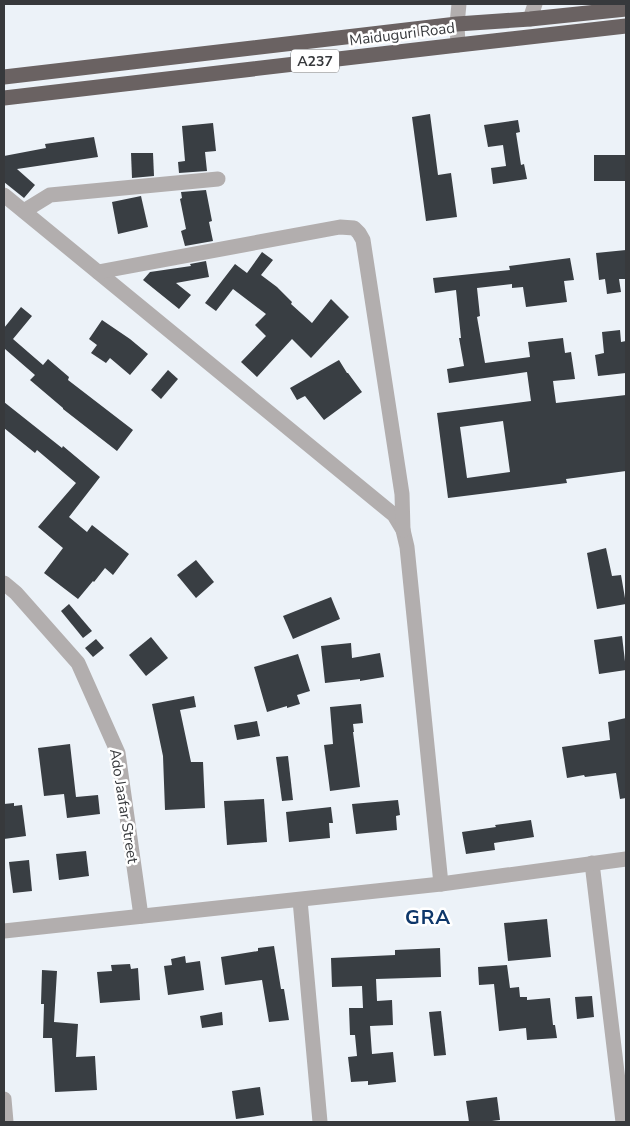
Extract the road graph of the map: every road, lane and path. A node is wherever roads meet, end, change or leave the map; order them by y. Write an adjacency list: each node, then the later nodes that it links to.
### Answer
1 (459, 4): 6 (street)
2 (535, 4): 5 (street)
3 (594, 8): 4 (highway, Maiduguri Road / A237); 5 (highway, Maiduguri Road / A237)
4 (626, 9)
5 (530, 19): 6 (highway, Maiduguri Road / A237)
6 (457, 24): 8 (street); 9 (highway, Maiduguri Road / A237)
7 (626, 26): 8 (highway, Maiduguri Road / A237)
8 (458, 45): 10 (highway, Maiduguri Road / A237)
9 (4, 77)
10 (4, 98)
11 (218, 179): 13 (street)
12 (4, 195): 13 (street)
13 (24, 211): 14 (street)
14 (98, 272): 15 (street); 15 (street)
15 (403, 530): 19 (street)
16 (4, 583): 21 (street, Ado Jaafar Street)
17 (626, 859): 18 (street)
18 (592, 863): 19 (street); 26 (street)
19 (441, 884): 20 (street)
20 (300, 900): 21 (street); 25 (street)
21 (141, 916): 22 (street)
22 (4, 931)
23 (4, 1099): 24 (street)
24 (6, 1122)
25 (320, 1122)
26 (622, 1122)

